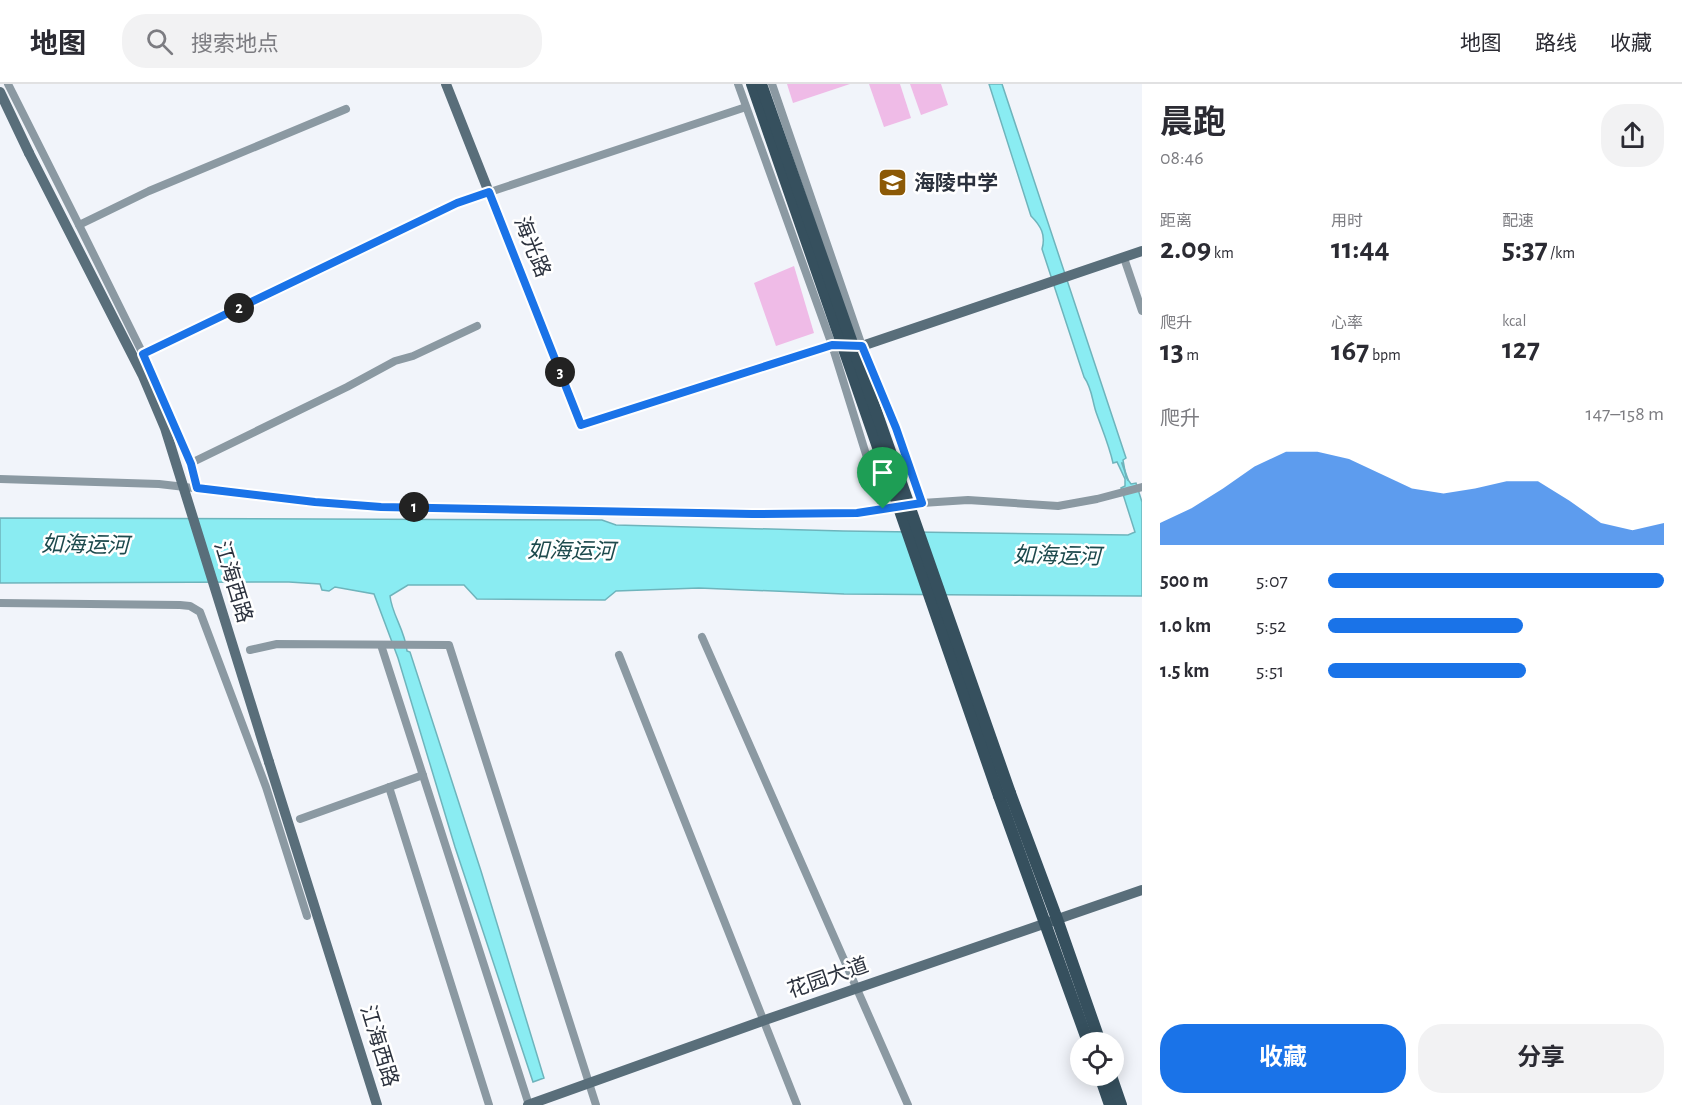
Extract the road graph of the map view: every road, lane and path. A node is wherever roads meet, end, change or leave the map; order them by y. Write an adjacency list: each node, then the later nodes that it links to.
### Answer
1 (8, 84): 11 (street)
2 (446, 84): 10 (street, 海光路)
3 (738, 84): 8 (street)
4 (752, 84): 33 (main road, bridge)
5 (761, 84): 33 (main road, bridge)
6 (772, 84): 18 (street)
7 (0, 92): 46 (street, 江海西路, bridge)
8 (746, 107): 10 (street); 17 (street)
9 (346, 109): 11 (street)
10 (489, 192): 17 (street, 海光路); 19 (street)
11 (80, 225): 19 (street)
12 (1142, 251): 13 (street)
13 (1124, 258): 14 (street); 18 (street)
14 (1138, 288): 15 (street)
15 (1142, 311)
16 (477, 326): 20 (street)
17 (832, 345): 18 (street); 25 (street)
18 (862, 346): 24 (street)
19 (143, 354): 20 (street)
20 (191, 464): 23 (street)
21 (0, 479): 23 (street)
22 (1142, 487): 24 (street)
23 (197, 488): 25 (street)
24 (922, 503): 25 (street)
25 (883, 509)
26 (0, 603): 36 (street)
27 (702, 637): 38 (street)
28 (385, 645): 29 (street); 31 (street); 42 (street)
29 (250, 650)
30 (619, 655): 39 (street)
31 (423, 775): 32 (street); 48 (street)
32 (389, 787): 34 (street); 47 (street)
33 (1004, 794): 37 (main road)
34 (300, 819)
35 (1142, 890): 37 (street, 花园大道)
36 (307, 916)
37 (1052, 921): 38 (street, 花园大道); 40 (main road); 41 (main road)
38 (858, 989): 39 (street, 花园大道); 51 (street)
39 (765, 1020): 42 (street, 花园大道); 50 (street)
40 (1085, 1032)
41 (1096, 1032)
42 (589, 1083): 48 (street, 花园大道); 49 (street)
43 (1106, 1086): 45 (main road)
44 (1113, 1086): 45 (main road)
45 (1116, 1104)
46 (376, 1105)
47 (489, 1105)
48 (528, 1105)
49 (596, 1105)
50 (797, 1105)
51 (908, 1105)

